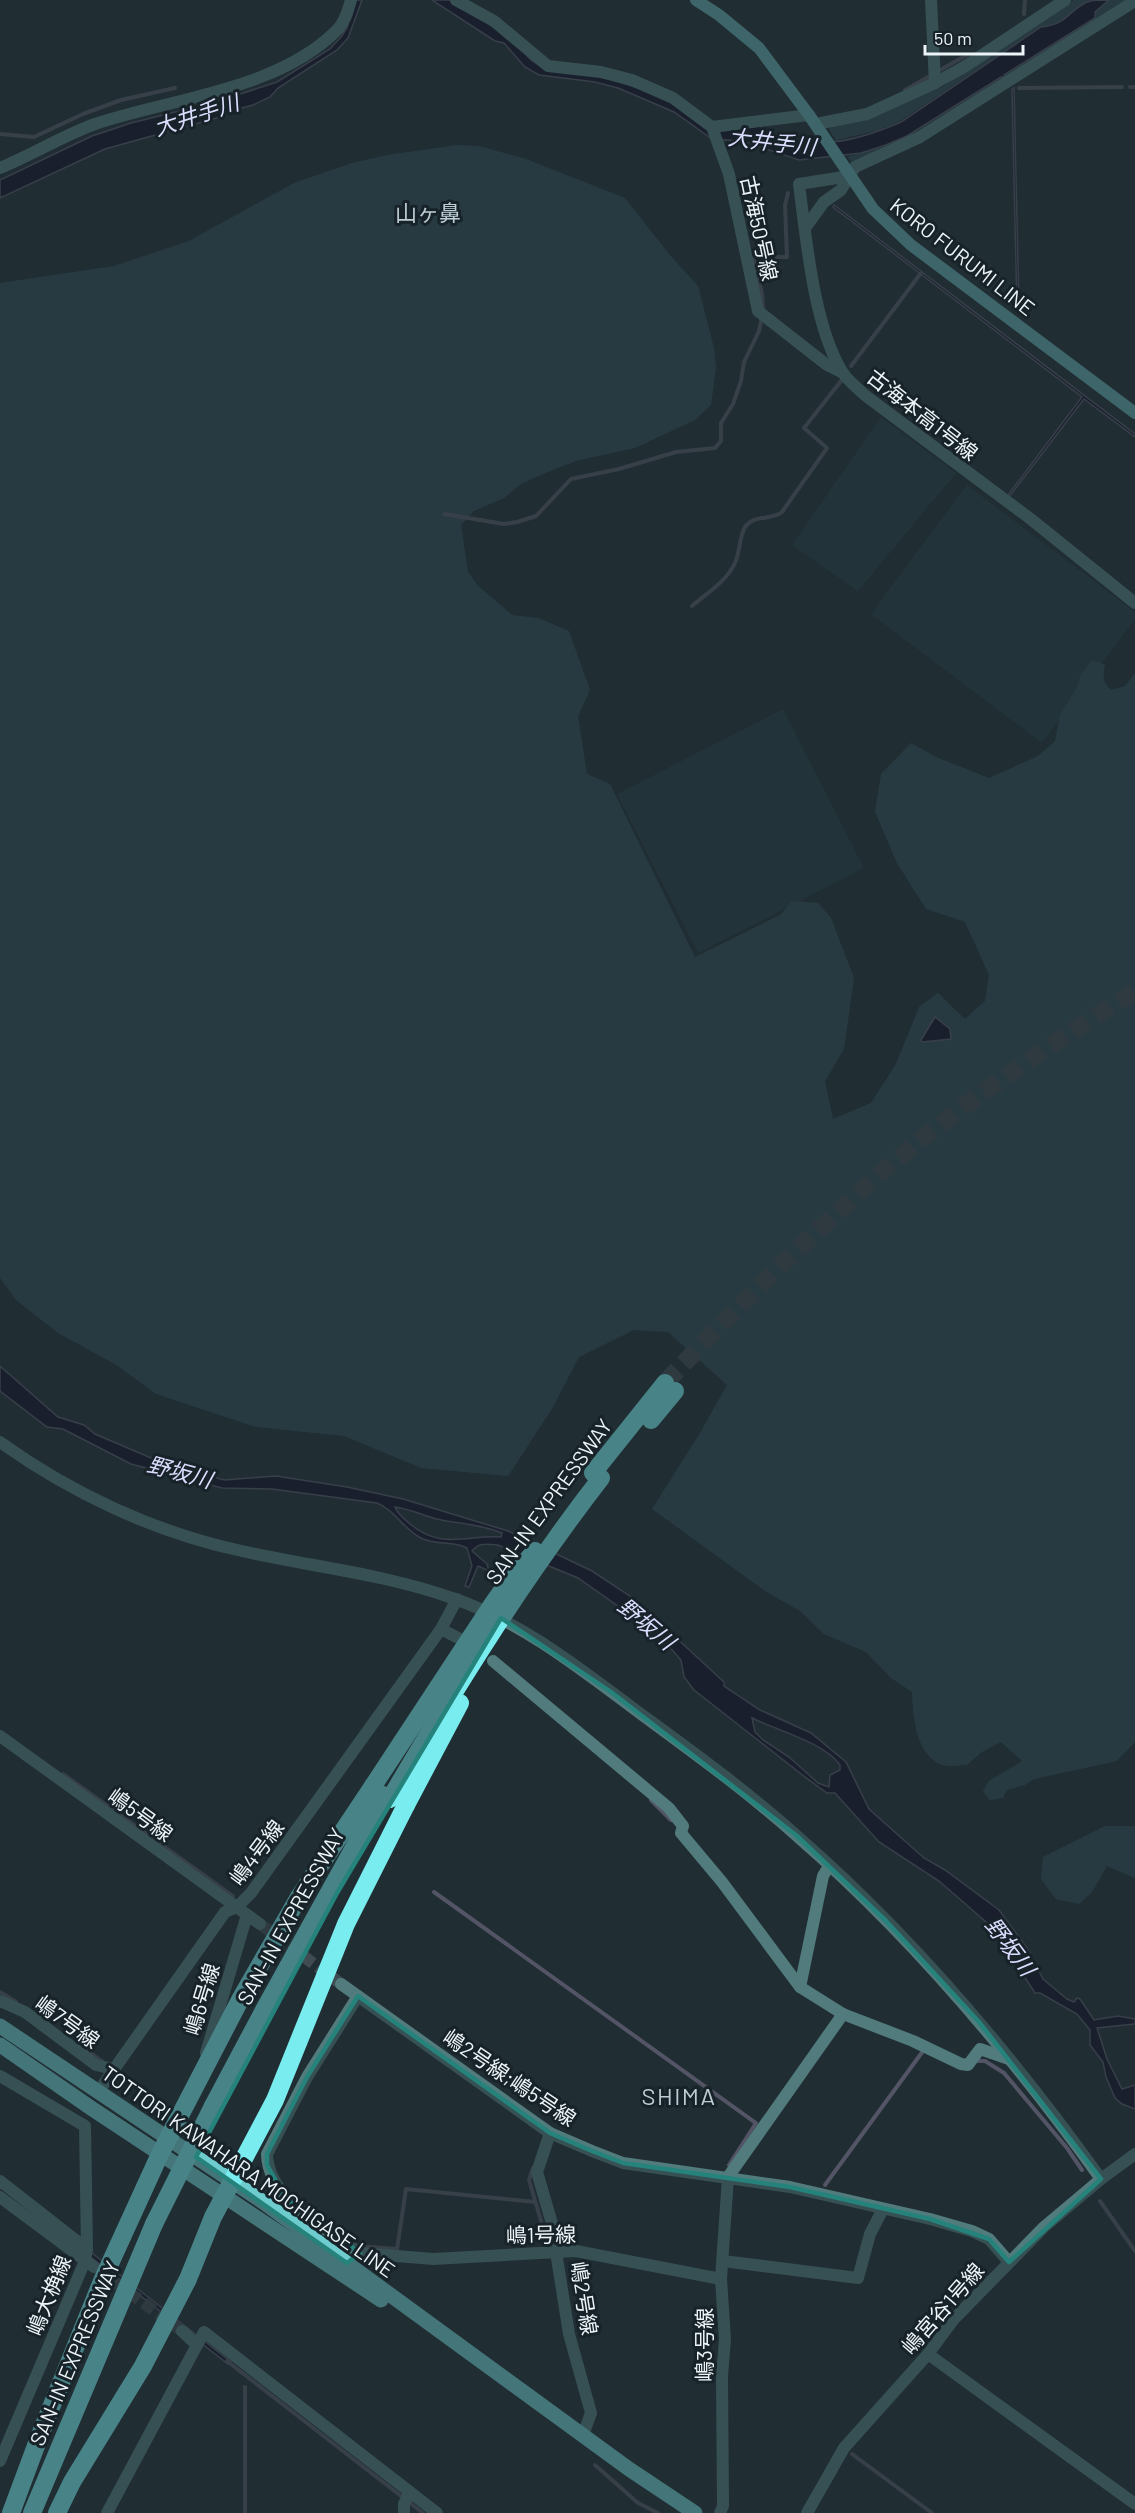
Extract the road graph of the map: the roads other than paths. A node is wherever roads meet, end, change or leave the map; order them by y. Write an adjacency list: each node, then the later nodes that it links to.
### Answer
1 (351, 0): 10 (street)
2 (456, 0): 9 (street)
3 (696, 0): 8 (main road, KORO FURUMI LINE)
4 (931, 0): 7 (street)
5 (1065, 0): 7 (street)
6 (1135, 1): 11 (street)
7 (935, 83): 8 (street)
8 (815, 124): 9 (street); 11 (main road, KORO FURUMI LINE)
9 (712, 127): 13 (street, 古海50号線)
10 (0, 168)
11 (850, 176): 12 (street); 12 (street, 古海本高1号線); 14 (main road, KORO FURUMI LINE)
12 (805, 228): 13 (street, 古海本高1号線)
13 (843, 373): 15 (street, 古海本高1号線)
14 (1135, 413)
15 (1135, 603)
16 (670, 1387): 18 (highway, SAN-IN EXPRESSWAY, bridge)
17 (0, 1442): 19 (street)
18 (548, 1543): 24 (highway, bridge); 24 (highway, bridge)
19 (457, 1599): 20 (street, 嶋4号線); 25 (street)
20 (441, 1629): 21 (street); 26 (street, 嶋4号線)
21 (462, 1640)
22 (493, 1661): 29 (street)
23 (0, 1737): 26 (street, 嶋5号線)
24 (388, 1796): 39 (highway); 48 (highway); 51 (highway, SAN-IN EXPRESSWAY, bridge)
25 (829, 1866): 29 (street); 35 (street)
26 (242, 1911): 27 (street, 嶋5号線); 36 (street, 嶋4号線); 39 (street, 嶋6号線)
27 (260, 1924)
28 (341, 1984): 30 (street, 嶋2号線;嶋5号線)
29 (800, 1987): 32 (street)
30 (358, 1996): 42 (street, 嶋2号線;嶋5号線); 53 (street)
31 (0, 2001): 36 (street, 嶋7号線)
32 (843, 2014): 35 (street); 45 (street)
33 (0, 2026): 38 (main road, TOTTORI KAWAHARA MOCHIGASE LINE)
34 (0, 2045): 40 (main road, TOTTORI KAWAHARA MOCHIGASE LINE)
35 (1009, 2059): 46 (street)
36 (114, 2070): 38 (street, 嶋4号線)
37 (0, 2076): 41 (street)
38 (98, 2092): 43 (main road, TOTTORI KAWAHARA MOCHIGASE LINE)
39 (193, 2094): 43 (highway)
40 (91, 2108): 41 (street, 嶋大桷線); 43 (main road, TOTTORI KAWAHARA MOCHIGASE LINE)
41 (85, 2126): 54 (street, 嶋大桷線)
42 (550, 2133): 45 (street, 嶋2号線;嶋5号線); 52 (street, 嶋2号線)
43 (165, 2146): 48 (main road, TOTTORI KAWAHARA MOCHIGASE LINE); 68 (highway)
44 (1135, 2154): 46 (street, 嶋宮谷1号線)
45 (728, 2177): 50 (street, 嶋2号線;嶋5号線); 55 (street, 嶋3号線)
46 (1101, 2179): 56 (street, 嶋宮谷1号線)
47 (0, 2181): 54 (street)
48 (228, 2188): 57 (main road, TOTTORI KAWAHARA MOCHIGASE LINE); 71 (highway)
49 (0, 2198): 54 (street)
50 (883, 2209): 55 (street); 56 (street, 嶋2号線;嶋5号線)
51 (158, 2226): 69 (highway, SAN-IN EXPRESSWAY); 70 (highway, SAN-IN EXPRESSWAY)
52 (560, 2251): 53 (street, 嶋1号線); 58 (street, 嶋1号線); 64 (street, 嶋2号線)
53 (360, 2253): 57 (street)
54 (89, 2259): 63 (street, 嶋大桷線)
55 (723, 2260): 58 (street, 嶋3号線)
56 (1009, 2262): 61 (street, 嶋宮谷1号線)
57 (343, 2268): 64 (main road, TOTTORI KAWAHARA MOCHIGASE LINE)
58 (721, 2279): 76 (street, 嶋3号線)
59 (182, 2331): 60 (street)
60 (197, 2345): 66 (street); 72 (street)
61 (928, 2354): 67 (street); 77 (street, 嶋宮谷1号線)
62 (0, 2427): 63 (street)
63 (14, 2427): 65 (street, 嶋大桷線)
64 (583, 2434): 75 (main road, TOTTORI KAWAHARA MOCHIGASE LINE)
65 (0, 2461)
66 (409, 2493): 73 (street); 74 (street)
67 (1135, 2504)
68 (11, 2513)
69 (32, 2513)
70 (40, 2513)
71 (57, 2513)
72 (107, 2513)
73 (404, 2513)
74 (437, 2513)
75 (695, 2513)
76 (720, 2513)
77 (807, 2513)

